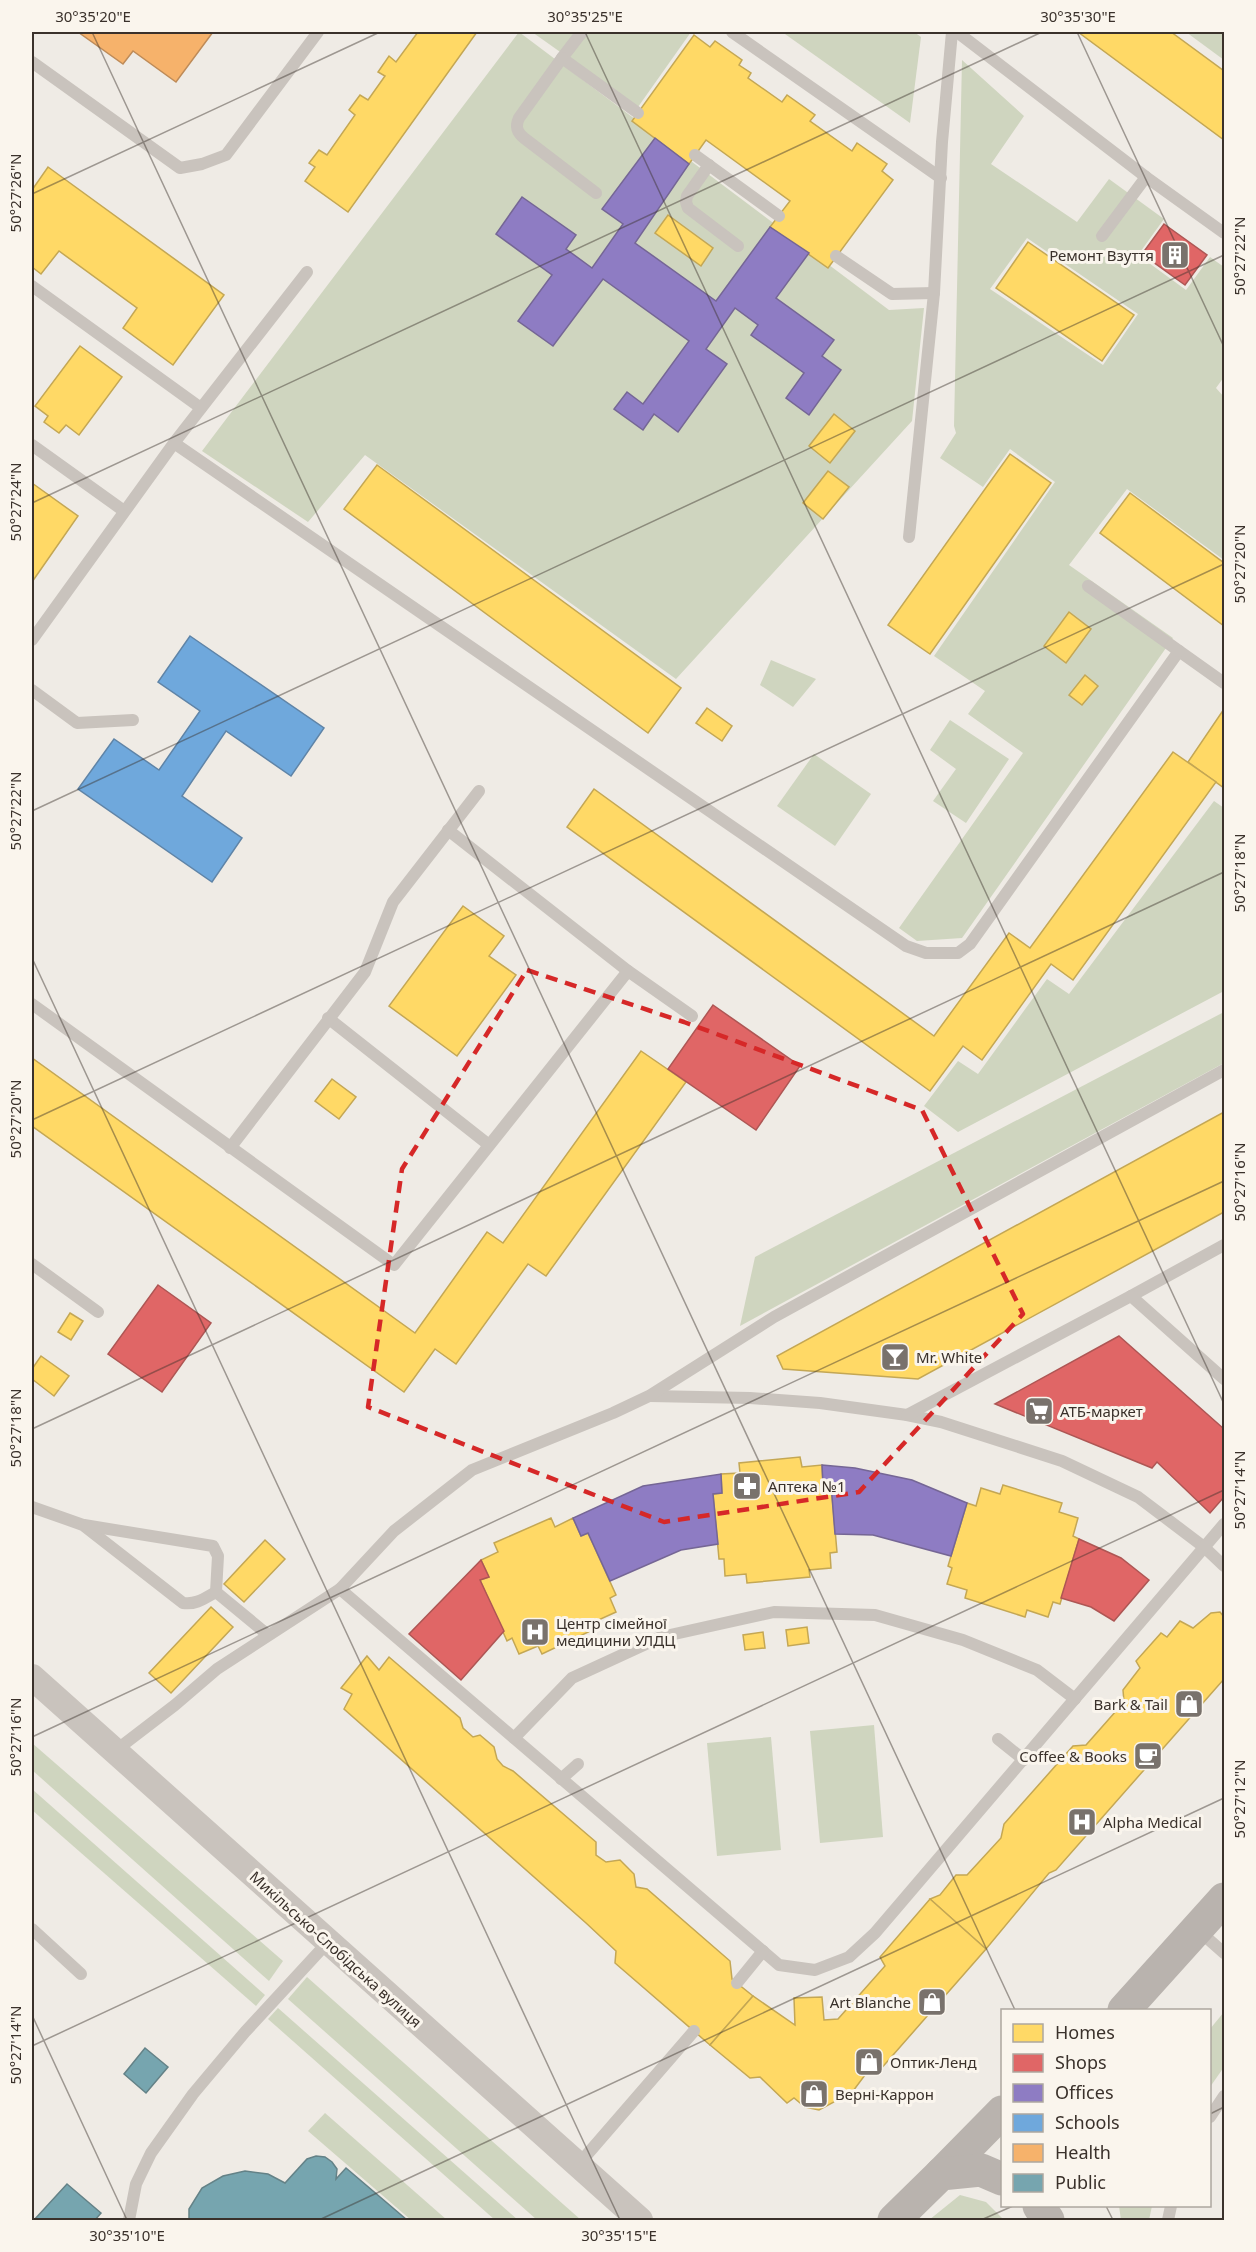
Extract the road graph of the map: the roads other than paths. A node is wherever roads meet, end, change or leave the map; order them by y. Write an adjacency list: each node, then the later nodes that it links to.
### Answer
1 (318, 32): 7 (lane)
2 (582, 32): 6 (lane)
3 (732, 32): 12 (lane)
4 (952, 32): 12 (lane)
5 (957, 32): 11 (lane)
6 (562, 58): 8 (lane); 13 (lane)
7 (32, 62)
8 (638, 113)
9 (695, 155): 10 (lane)
10 (709, 165): 14 (lane); 17 (lane)
11 (1146, 177): 15 (lane); 16 (lane)
12 (941, 178): 21 (lane)
13 (596, 193)
14 (779, 216)
15 (1224, 234)
16 (1102, 236)
17 (738, 246)
18 (836, 256): 21 (lane)
19 (307, 272): 22 (lane)
20 (32, 286): 22 (lane)
21 (934, 292): 26 (lane)
22 (201, 408): 23 (lane)
23 (174, 443): 25 (lane); 29 (lane)
24 (32, 445): 25 (lane)
25 (124, 511): 28 (lane)
26 (909, 537)
27 (1089, 586): 29 (lane)
28 (32, 640)
29 (1179, 651): 30 (lane)
30 (1224, 683)
31 (32, 690): 32 (lane)
32 (133, 720)
33 (479, 791): 34 (lane)
34 (448, 830): 35 (lane); 38 (lane)
35 (628, 971): 37 (lane); 40 (lane)
36 (32, 1004): 41 (lane)
37 (692, 1016)
38 (328, 1018): 40 (lane); 41 (lane)
39 (1224, 1070): 47 (lane)
40 (489, 1145): 41 (lane)
41 (230, 1148)
42 (1224, 1245): 44 (lane)
43 (32, 1264): 45 (lane)
44 (1131, 1296): 46 (lane); 48 (lane)
45 (98, 1312)
46 (1224, 1379)
47 (649, 1396): 48 (lane); 54 (lane)
48 (907, 1415): 52 (lane)
49 (32, 1508): 51 (lane)
50 (1224, 1524): 52 (lane)
51 (83, 1525): 55 (lane); 55 (lane)
52 (1204, 1547): 53 (lane); 58 (lane)
53 (1224, 1566)
54 (340, 1589): 56 (lane); 59 (lane)
55 (216, 1592): 56 (lane)
56 (268, 1635): 61 (lane)
57 (32, 1677): 61 (street, Микільсько-Слобідська вулиця)
58 (1075, 1699): 59 (lane); 62 (lane)
59 (514, 1738): 64 (lane)
60 (998, 1739): 62 (lane)
61 (115, 1751): 68 (street, Микільсько-Слобідська вулиця)
62 (1024, 1760): 69 (lane)
63 (578, 1764): 64 (lane)
64 (561, 1779): 69 (lane)
65 (1224, 1899): 67 (street)
66 (32, 1929): 71 (lane)
67 (1198, 1929): 70 (lane); 73 (street)
68 (328, 1942): 78 (street, Микільсько-Слобідська вулиця); 82 (lane)
69 (763, 1951): 72 (lane)
70 (1224, 1953)
71 (81, 1974)
72 (737, 1983)
73 (1125, 2009)
74 (694, 2031): 78 (lane)
75 (1224, 2096): 77 (lane)
76 (1001, 2113): 79 (street)
77 (1211, 2114)
78 (578, 2165): 83 (street, Микільсько-Слобідська вулиця)
79 (940, 2174): 80 (street); 84 (street)
80 (1001, 2179)
81 (1040, 2207): 85 (street)
82 (129, 2220)
83 (640, 2220)
84 (894, 2220)
85 (1048, 2220)

